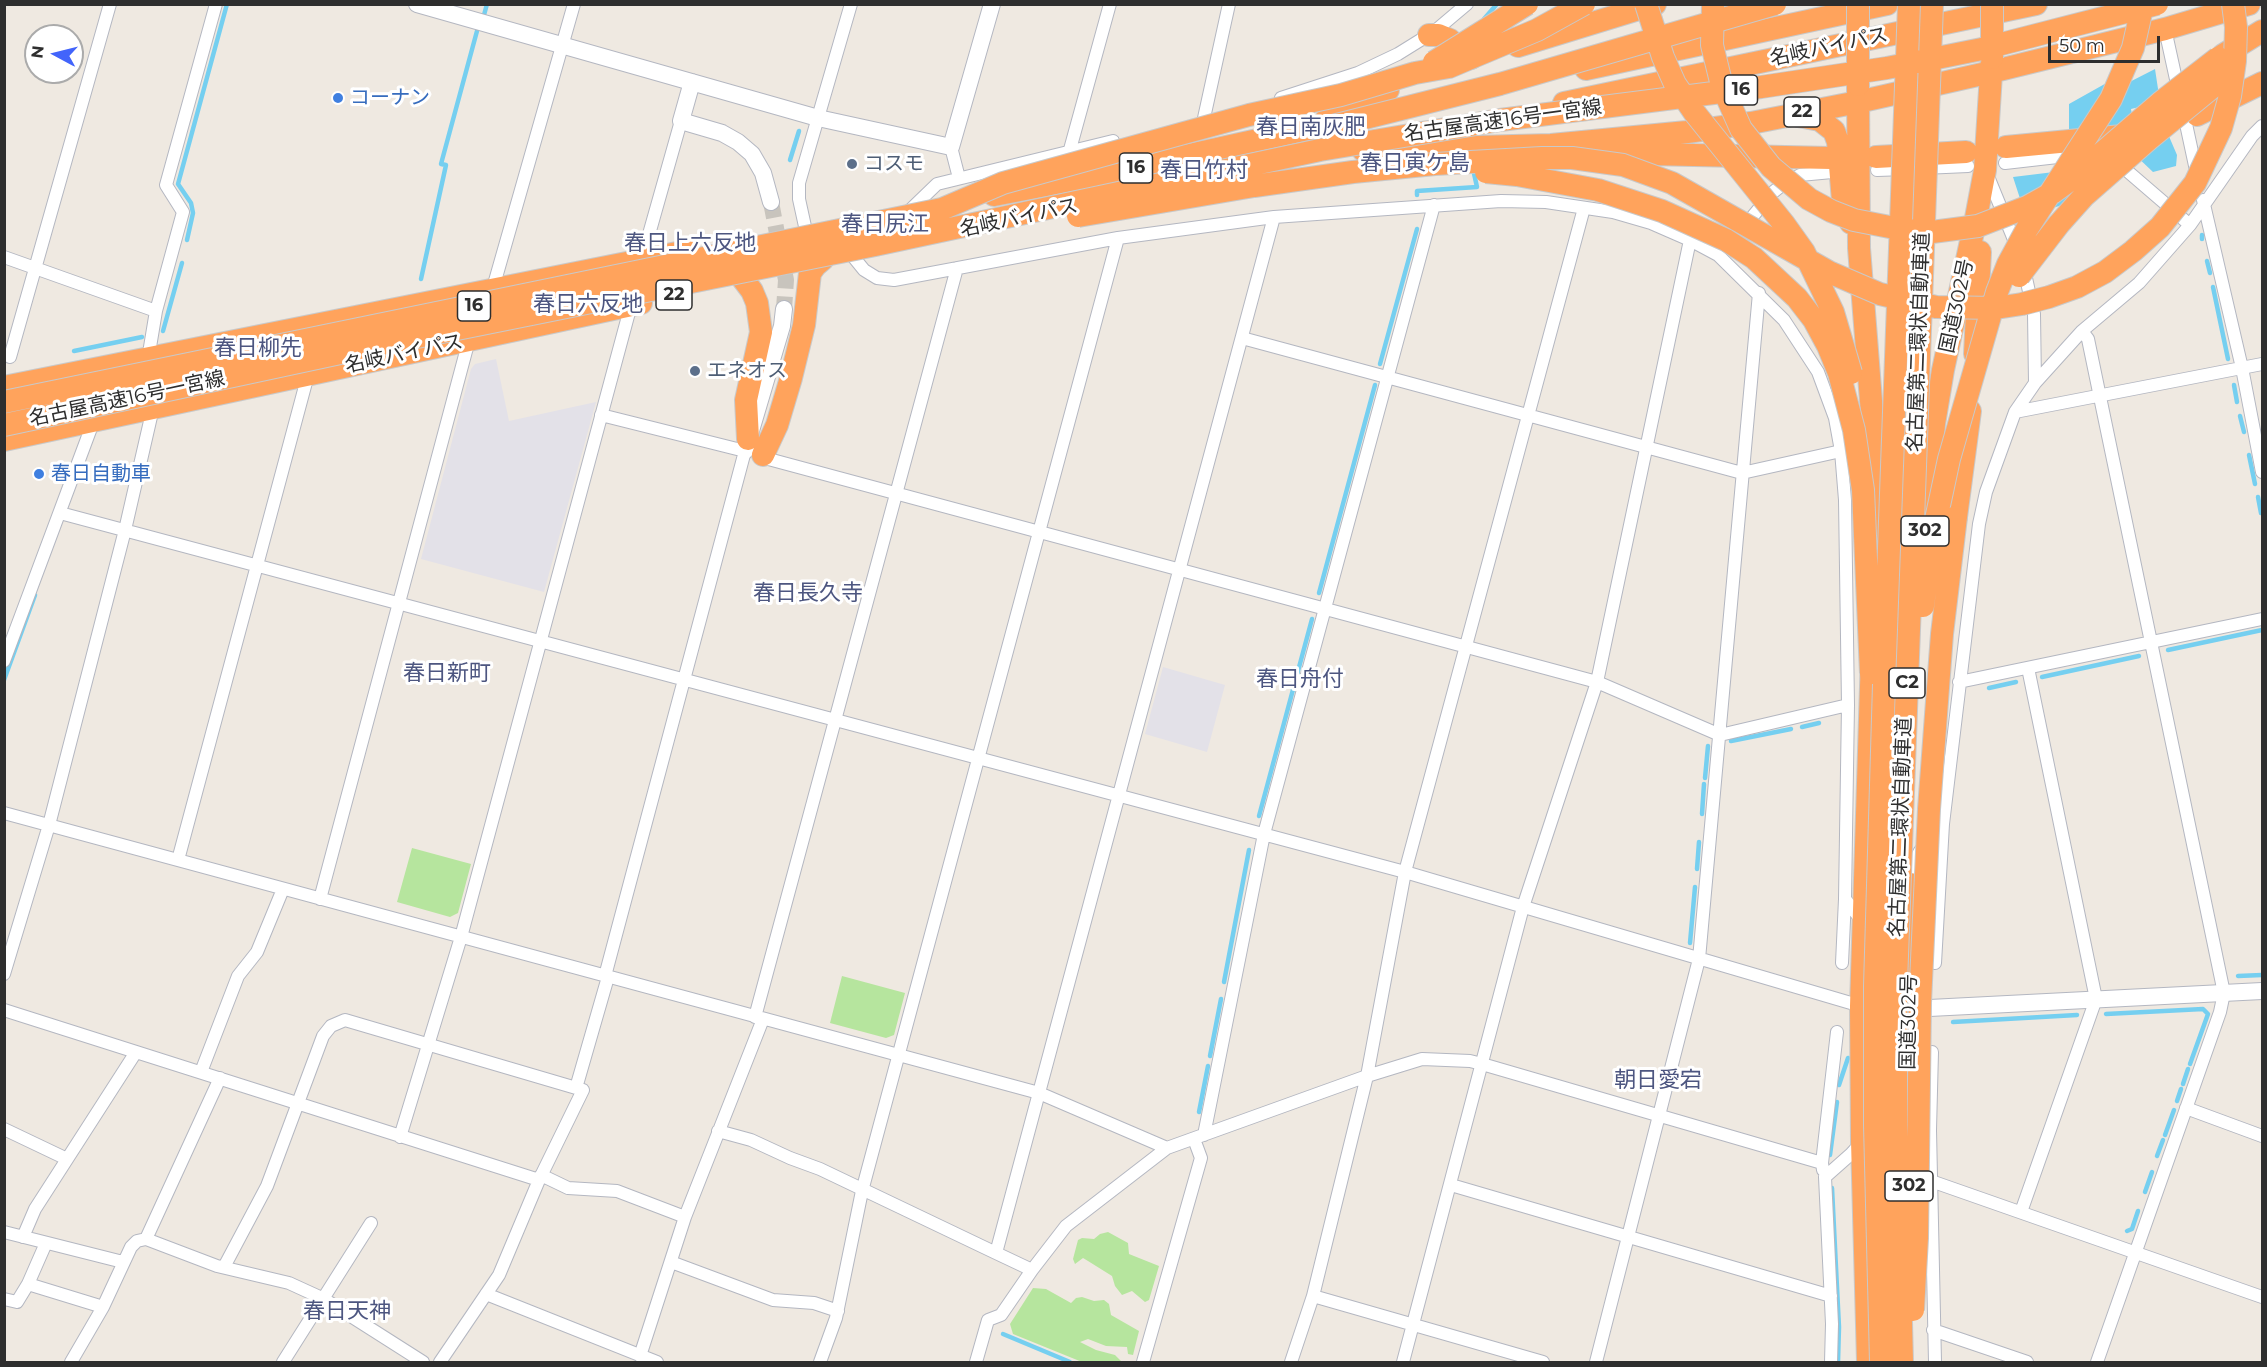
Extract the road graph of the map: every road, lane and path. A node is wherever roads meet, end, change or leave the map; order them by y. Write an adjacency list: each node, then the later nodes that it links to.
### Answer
1 (110, 4): 74 (street)
2 (216, 4): 81 (street)
3 (417, 4): 30 (street)
4 (574, 4): 30 (street)
5 (851, 4): 41 (street)
6 (992, 4): 48 (street)
7 (1110, 4): 50 (street)
8 (1229, 4): 42 (street)
9 (1467, 4): 29 (street)
10 (1527, 4): 35 (highway, bridge)
11 (1584, 4): 35 (highway, bridge)
12 (1593, 4): 32 (highway)
13 (1646, 4): 110 (highway, bridge)
14 (1655, 4): 32 (highway, 22)
15 (1713, 4): 28 (highway, bridge)
16 (1775, 4): 60 (highway, 名古屋高速16号一宮線 / 16, bridge)
17 (1858, 4): 38 (highway, 302, bridge)
18 (1887, 4): 46 (highway, 名岐バイパス / 22)
19 (1909, 4): 138 (highway, 名古屋第二環状自動車道 / C2, bridge)
20 (1932, 4): 138 (highway, 名古屋第二環状自動車道 / C2, bridge)
21 (1992, 4): 34 (highway, 国道302号 / 302, bridge)
22 (2036, 4): 49 (highway, 名岐バイパス / 22)
23 (2143, 4): 85 (highway, bridge)
24 (2157, 4): 65 (highway, 名古屋高速16号一宮線 / 16, bridge)
25 (2233, 4): 54 (highway, bridge)
26 (2249, 4): 27 (highway, 22)
27 (2165, 29): 34 (highway, 22); 57 (street)
28 (2262, 31)
29 (1429, 34): 33 (highway); 42 (street)
30 (562, 45): 36 (street); 77 (street)
31 (2262, 47): 85 (highway, bridge)
32 (1506, 50): 33 (highway, 22)
33 (1474, 60): 46 (highway, 22)
34 (1991, 65): 38 (highway, 22); 51 (highway, 国道302号 / 302)
35 (1415, 73): 60 (highway, bridge)
36 (692, 82): 41 (street); 43 (street)
37 (2262, 83): 39 (highway)
38 (1858, 93): 40 (highway, 22); 68 (highway, 302)
39 (2197, 115)
40 (1781, 116): 47 (highway, 22); 68 (highway)
41 (818, 118): 48 (street); 64 (street)
42 (1204, 118): 50 (street)
43 (681, 121): 56 (street); 72 (street)
44 (2175, 123): 51 (highway)
45 (2262, 126): 57 (street)
46 (1309, 129): 61 (highway, 名岐バイパス / 22)
47 (1551, 145): 49 (highway, 22); 53 (highway)
48 (951, 147): 55 (street)
49 (1344, 151): 69 (highway, 名岐バイパス / 22)
50 (1069, 153): 55 (street)
51 (1986, 160): 52 (highway); 63 (street); 92 (street); 138 (highway, 国道302号 / 302); 232 (highway, bridge)
52 (1876, 164)
53 (1831, 165): 70 (street)
54 (1353, 172): 65 (highway, bridge); 110 (highway, bridge)
55 (959, 178): 61 (street)
56 (771, 202)
57 (2204, 204): 63 (street); 89 (street)
58 (1434, 205): 59 (street); 62 (street); 91 (street)
59 (1584, 208): 67 (street); 99 (street)
60 (942, 209): 96 (highway, 名古屋高速16号一宮線 / 16, bridge)
61 (909, 211): 64 (highway, 名岐バイパス / 22)
62 (1274, 218): 66 (street); 83 (street)
63 (2190, 225): 82 (street)
64 (806, 231): 72 (highway, 名岐バイパス / 22)
65 (938, 232): 102 (highway, 名古屋高速16号一宮線 / 16, bridge)
66 (1118, 238): 75 (street); 114 (street)
67 (1690, 240): 70 (street); 105 (street)
68 (1859, 248): 103 (highway, 302)
69 (851, 254): 73 (highway, 名岐バイパス / 22); 75 (street)
70 (1718, 255): 78 (street)
71 (4, 258): 74 (street)
72 (642, 259): 77 (highway, 名岐バイパス / 22)
73 (822, 260): 76 (highway, 名岐バイパス / 22); 106 (highway)
74 (35, 268): 81 (street); 86 (street)
75 (957, 268): 111 (street)
76 (743, 279): 79 (highway, 名岐バイパス / 22); 106 (highway)
77 (493, 288): 87 (highway, 名岐バイパス / 22)
78 (1759, 293): 95 (street); 109 (street)
79 (631, 305): 84 (highway, 名岐バイパス / 22); 100 (street)
80 (784, 309): 106 (street)
81 (156, 311): 87 (street)
82 (2082, 331): 92 (street); 94 (street)
83 (1242, 338): 91 (street); 116 (street)
84 (469, 340): 90 (highway, 名岐バイパス / 22); 117 (street)
85 (1981, 343): 138 (highway, bridge)
86 (10, 357)
87 (148, 359): 93 (highway, 名岐バイパス / 22)
88 (2262, 364): 89 (street)
89 (2242, 368): 94 (street); 108 (street)
90 (308, 375): 97 (highway, 名岐バイパス / 22); 115 (street)
91 (1388, 377): 99 (street); 118 (street)
92 (2035, 383): 98 (street)
93 (4, 387)
94 (2100, 397): 98 (street); 121 (street)
95 (1829, 399): 103 (street); 107 (street)
96 (4, 402)
97 (153, 408): 101 (highway, 名岐バイパス / 22); 113 (street)
98 (2015, 412): 127 (street)
99 (1528, 414): 105 (street); 122 (street)
100 (601, 415): 106 (street); 120 (street)
101 (94, 420): 104 (highway, 名岐バイパス / 22); 112 (street)
102 (4, 425)
103 (1874, 428): 144 (highway, 302)
104 (4, 440)
105 (1647, 446): 109 (street); 126 (street)
106 (754, 451): 111 (street); 125 (street)
107 (1841, 452): 109 (street); 128 (street)
108 (2262, 472)
109 (1742, 473): 130 (street)
110 (1863, 490): 138 (highway, bridge)
111 (896, 494): 114 (street); 129 (street)
112 (60, 513): 113 (street); 123 (street)
113 (125, 530): 115 (street); 135 (street)
114 (1039, 532): 116 (street); 131 (street)
115 (257, 565): 117 (street); 137 (street)
116 (1180, 570): 118 (street); 132 (street)
117 (399, 603): 120 (street); 141 (street)
118 (1325, 609): 122 (street); 136 (street)
119 (2262, 620): 121 (street)
120 (541, 641): 125 (street); 145 (street)
121 (2150, 643): 124 (street); 152 (street)
122 (1466, 646): 126 (street); 139 (street)
123 (4, 661)
124 (2028, 668): 127 (street); 153 (street)
125 (683, 678): 129 (street); 150 (street)
126 (1597, 682): 130 (street); 143 (street)
127 (1959, 682): 134 (street)
128 (1848, 705): 130 (street); 142 (street)
129 (835, 719): 131 (street); 157 (street)
130 (1720, 735): 146 (street)
131 (978, 758): 132 (street); 162 (street)
132 (1119, 795): 136 (street); 168 (street)
133 (4, 813): 135 (street)
134 (1943, 824): 138 (street); 148 (street)
135 (49, 825): 137 (street); 149 (street)
136 (1264, 834): 139 (street); 178 (street)
137 (178, 860): 140 (street)
138 (1896, 865): 155 (highway, 国道302号 / 302); 230 (highway, 名古屋第二環状自動車道 / C2, bridge); 231 (highway, 名古屋第二環状自動車道 / C2, bridge)
139 (1405, 872): 143 (street); 165 (street)
140 (283, 889): 141 (street); 164 (street)
141 (320, 899): 145 (street)
142 (1845, 899): 144 (street); 147 (street)
143 (1523, 907): 146 (street); 163 (street)
144 (1863, 921): 154 (highway, 302)
145 (462, 937): 150 (street); 159 (street)
146 (1700, 958): 154 (street); 172 (street)
147 (1842, 963)
148 (1935, 963)
149 (4, 974)
150 (607, 977): 157 (street); 167 (street)
151 (2262, 991): 152 (street)
152 (2224, 993): 153 (street); 171 (street)
153 (2096, 999): 155 (street); 188 (street)
154 (1861, 1006): 155 (street); 179 (highway, 302)
155 (1909, 1009): 169 (highway, 国道302号 / 302)
156 (5, 1012): 160 (street)
157 (759, 1018): 162 (street); 174 (street)
158 (1837, 1032): 182 (street)
159 (429, 1045): 167 (street); 170 (street); 177 (street)
160 (136, 1052): 164 (street); 181 (street)
161 (1932, 1052): 175 (street)
162 (898, 1055): 168 (street); 187 (street)
163 (1482, 1064): 165 (street); 172 (street); 186 (street)
164 (201, 1072): 166 (street)
165 (1366, 1077): 178 (street); 205 (street)
166 (220, 1078): 170 (street); 194 (street)
167 (576, 1088): 184 (street)
168 (1039, 1093): 180 (street); 197 (street)
169 (1908, 1098): 175 (street); 232 (highway, 国道302号 / 302)
170 (298, 1104): 177 (street); 201 (street)
171 (2186, 1108): 176 (street); 196 (street)
172 (1659, 1116): 182 (street); 192 (street)
173 (4, 1129): 181 (street)
174 (718, 1131): 187 (street); 189 (street)
175 (1930, 1131): 185 (street)
176 (2262, 1136)
177 (400, 1137): 184 (street)
178 (1199, 1137): 180 (street); 222 (street)
179 (1862, 1141): 183 (street); 198 (highway, 302)
180 (1167, 1148): 202 (street)
181 (67, 1159): 193 (street)
182 (1822, 1163): 183 (street)
183 (1825, 1177): 206 (street)
184 (540, 1178): 189 (street); 204 (street)
185 (1931, 1181): 188 (street); 213 (street)
186 (1451, 1185): 192 (street); 212 (street)
187 (862, 1191): 197 (street); 211 (street)
188 (2021, 1212): 196 (street)
189 (685, 1216): 200 (street)
190 (371, 1223): 209 (street)
191 (4, 1232): 193 (street)
192 (1629, 1236): 206 (street); 226 (street)
193 (23, 1237): 195 (street)
194 (146, 1239): 199 (street); 201 (street)
195 (46, 1243): 199 (street); 203 (street)
196 (2135, 1252): 207 (street); 235 (street)
197 (996, 1253): 202 (street)
198 (1865, 1259): 228 (highway); 229 (highway, 302)
199 (123, 1262): 210 (street)
200 (670, 1262): 211 (street); 214 (street)
201 (224, 1267): 209 (street)
202 (1032, 1270): 221 (street)
203 (28, 1284): 208 (street); 210 (street)
204 (486, 1294): 214 (street); 218 (street)
205 (1313, 1296): 212 (street); 223 (street)
206 (1831, 1296): 227 (street)
207 (2262, 1297)
208 (4, 1299)
209 (324, 1299): 216 (street); 217 (street)
210 (103, 1306): 215 (street)
211 (838, 1311): 220 (street)
212 (1414, 1325): 224 (street); 225 (street)
213 (1933, 1330): 233 (street); 234 (street)
214 (640, 1356): 219 (street)
215 (71, 1362)
216 (284, 1362)
217 (423, 1362)
218 (440, 1362)
219 (657, 1362)
220 (820, 1362)
221 (976, 1362)
222 (1143, 1362)
223 (1291, 1362)
224 (1403, 1362)
225 (1542, 1362)
226 (1596, 1362)
227 (1831, 1362)
228 (1860, 1362)
229 (1868, 1362)
230 (1881, 1362)
231 (1902, 1362)
232 (1912, 1362)
233 (1935, 1362)
234 (2027, 1362)
235 (2097, 1362)

